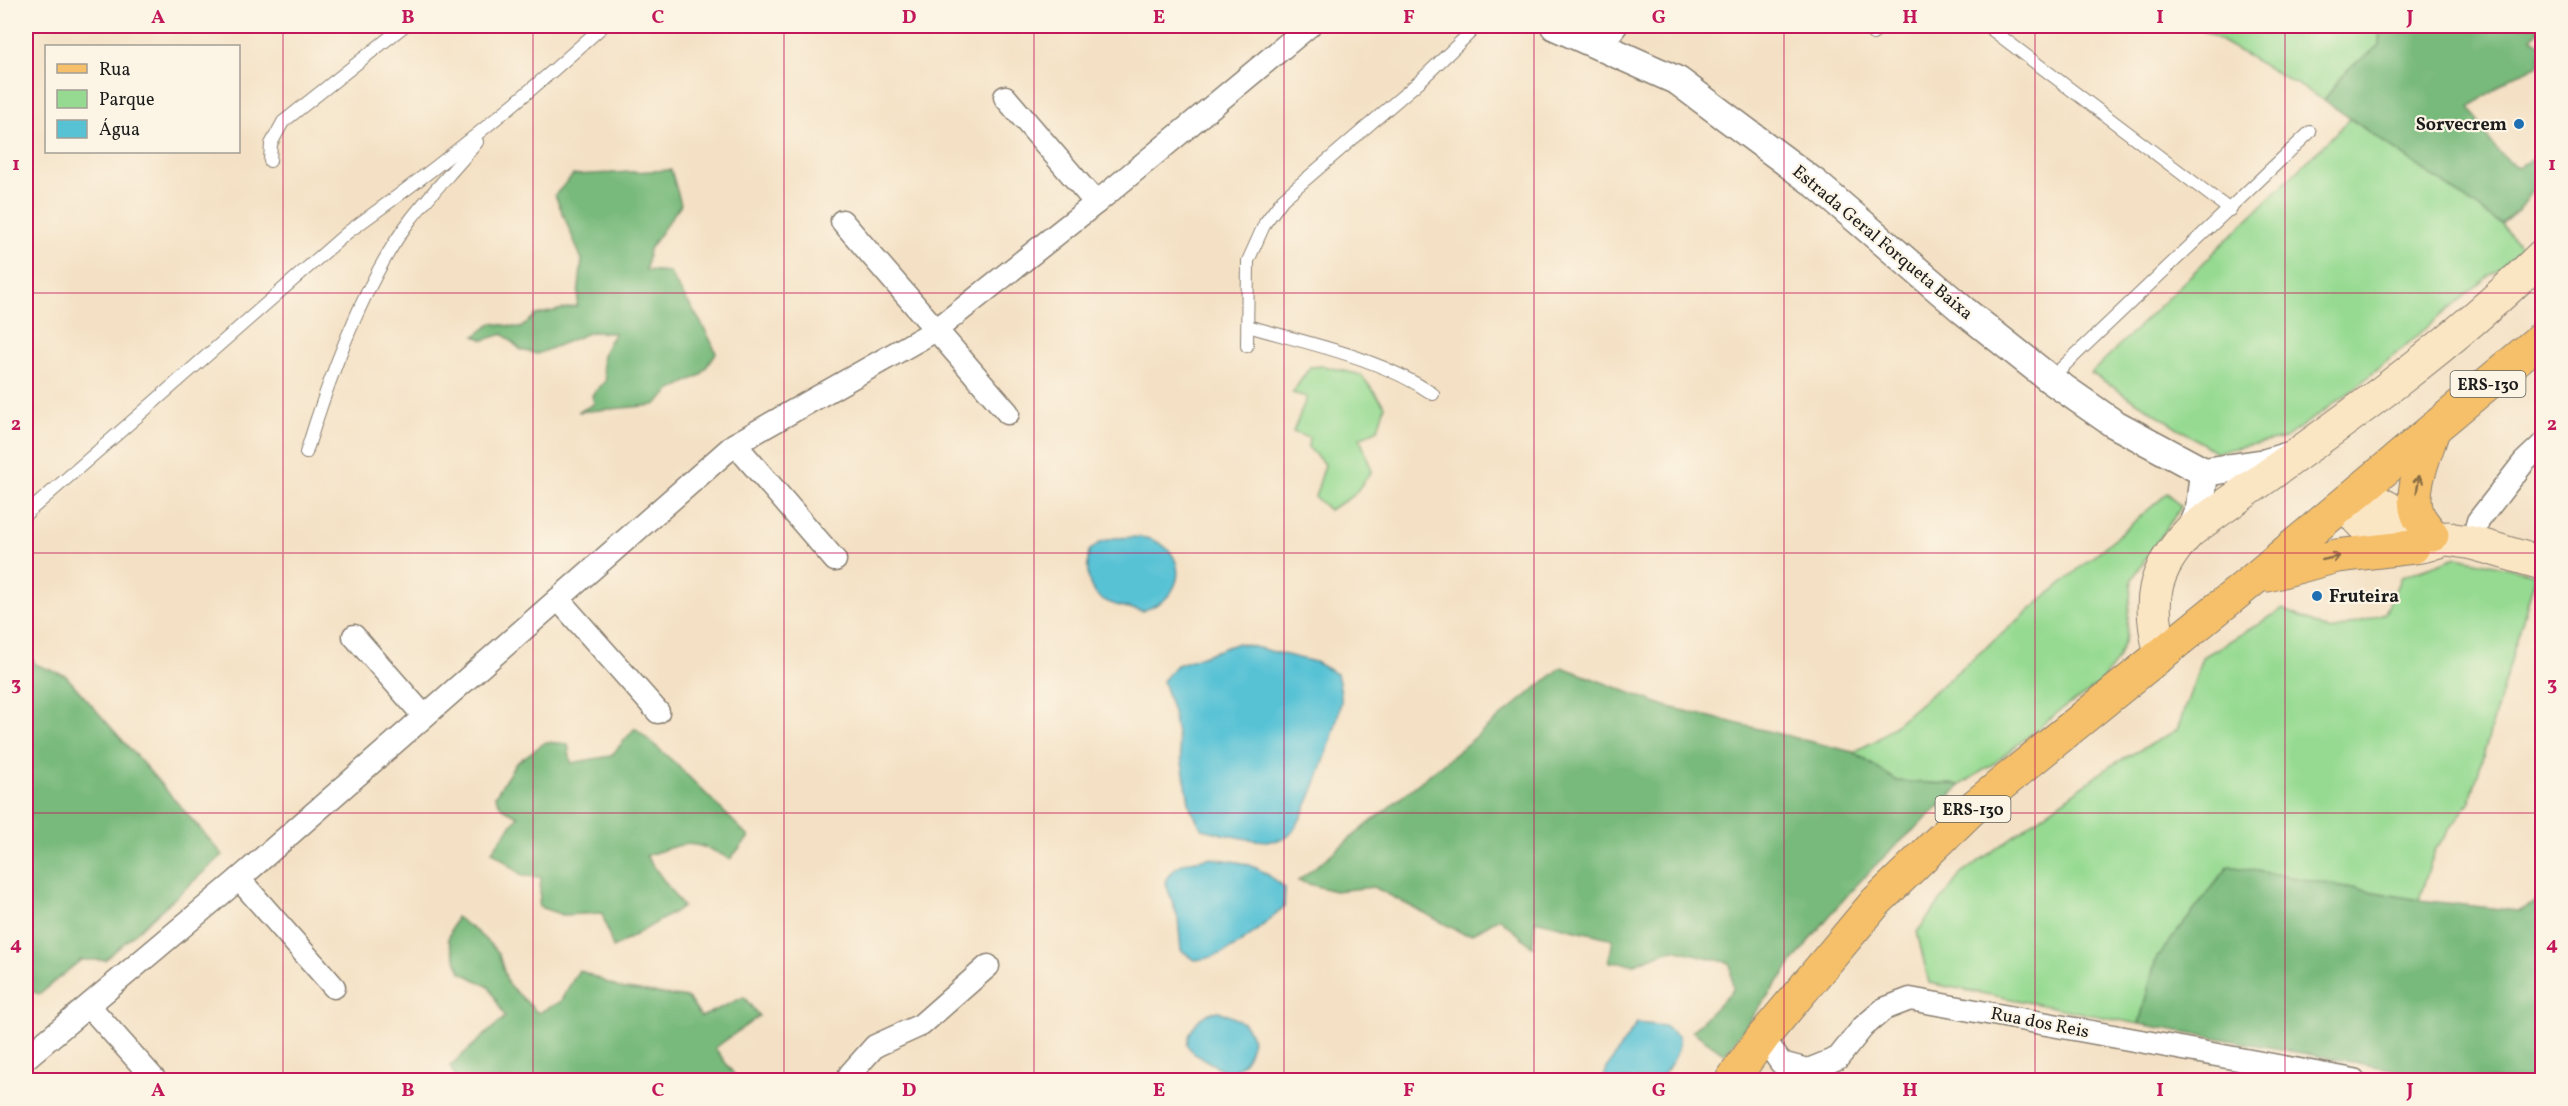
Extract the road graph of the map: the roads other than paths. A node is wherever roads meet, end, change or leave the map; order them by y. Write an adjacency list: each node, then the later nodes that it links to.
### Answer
1 (404, 26): 11 (lane)
2 (603, 26): 9 (lane)
3 (1309, 26): 12 (street)
4 (1477, 26): 16 (lane)
5 (1555, 26): 7 (street, Estrada Geral Forqueta Baixa)
6 (1987, 26): 13 (lane)
7 (1608, 36): 20 (street, Estrada Geral Forqueta Baixa)
8 (1005, 97): 12 (street)
9 (491, 124): 26 (lane); 30 (lane)
10 (2310, 132): 13 (lane)
11 (270, 161)
12 (1096, 203): 17 (street)
13 (2230, 210): 20 (lane)
14 (842, 221): 17 (street)
15 (2542, 256): 27 (main road)
16 (1248, 326): 19 (lane); 21 (lane)
17 (936, 330): 22 (street); 24 (street)
18 (2542, 338): 23 (main road, ERS-130)
19 (1247, 346)
20 (2050, 379): 28 (street, Estrada Geral Forqueta Baixa)
21 (1433, 394)
22 (1008, 413)
23 (2433, 430): 29 (main road, ERS-130); 32 (main road, one-way to 23)
24 (735, 444): 33 (street); 36 (street)
25 (2542, 445): 32 (street)
26 (306, 453)
27 (2299, 453): 28 (street); 31 (main road)
28 (2204, 472): 31 (street)
29 (2350, 500): 32 (main road); 35 (main road, ERS-130)
30 (26, 514)
31 (2190, 531): 38 (main road)
32 (2441, 541): 34 (main road); 35 (main road, one-way to 32)
33 (835, 560)
34 (2542, 563)
35 (2254, 579): 38 (main road, ERS-130)
36 (558, 599): 39 (street); 40 (street)
37 (354, 636): 40 (street)
38 (2162, 655): 45 (main road, ERS-130)
39 (658, 712)
40 (424, 716): 41 (street)
41 (238, 879): 43 (street); 44 (street)
42 (988, 966): 48 (street)
43 (334, 987)
44 (90, 1006): 46 (street); 47 (street)
45 (1763, 1037): 49 (main road, ERS-130); 50 (street, Rua dos Reis)
46 (26, 1058)
47 (155, 1080)
48 (854, 1080)
49 (1732, 1080)
50 (2354, 1080)

